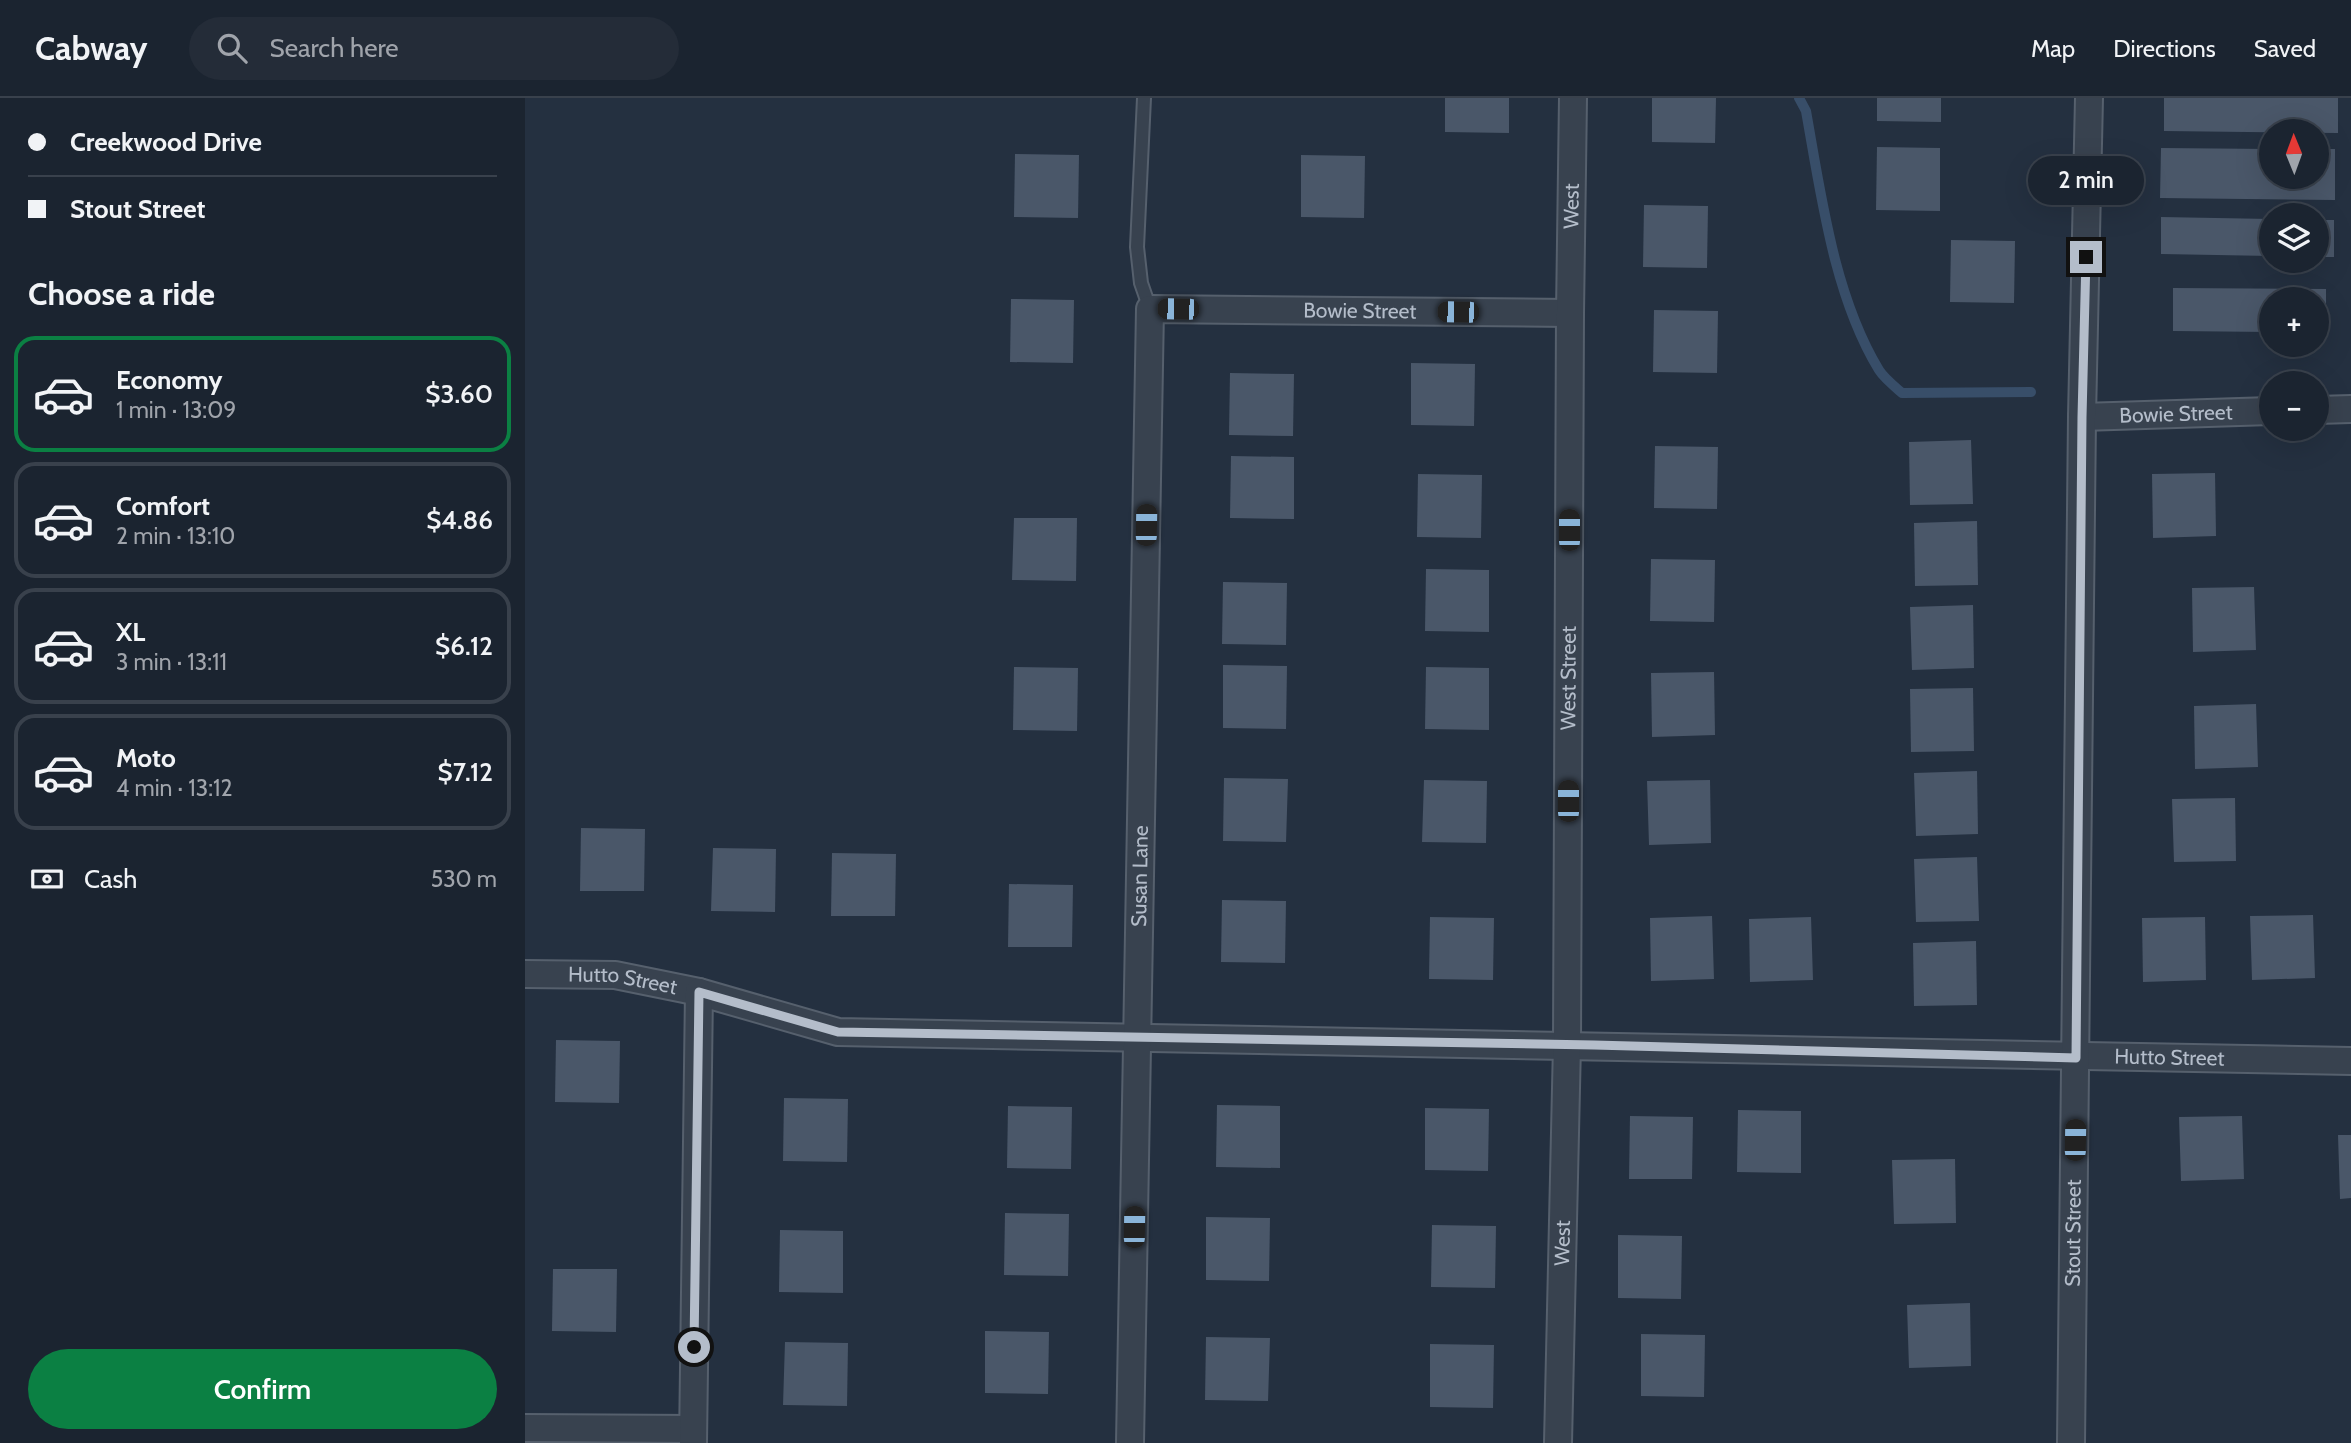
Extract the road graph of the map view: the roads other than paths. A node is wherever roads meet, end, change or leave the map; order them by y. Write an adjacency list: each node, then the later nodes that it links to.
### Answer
1 (1144, 98): 4 (lane)
2 (1573, 98): 5 (street, West)
3 (2089, 98): 9 (street, Stout Street)
4 (1150, 309): 5 (street, Bowie Street); 12 (street, Susan Lane)
5 (1570, 313): 13 (street, West Street)
6 (2351, 409): 7 (street)
7 (2329, 410)
8 (2259, 411): 9 (street, Bowie Street)
9 (2082, 417): 14 (street, Stout Street)
10 (525, 974): 11 (street, Hutto Street)
11 (699, 992): 12 (street, Hutto Street); 17 (street)
12 (1137, 1038): 13 (street, Hutto Street); 18 (street, Susan Lane)
13 (1567, 1045): 14 (street, Hutto Street); 19 (street, West)
14 (2076, 1058): 15 (street, Hutto Street); 20 (street, Stout Street)
15 (2351, 1061)
16 (525, 1428): 17 (street)
17 (693, 1436)
18 (1131, 1443)
19 (1557, 1443)
20 (2071, 1443)

